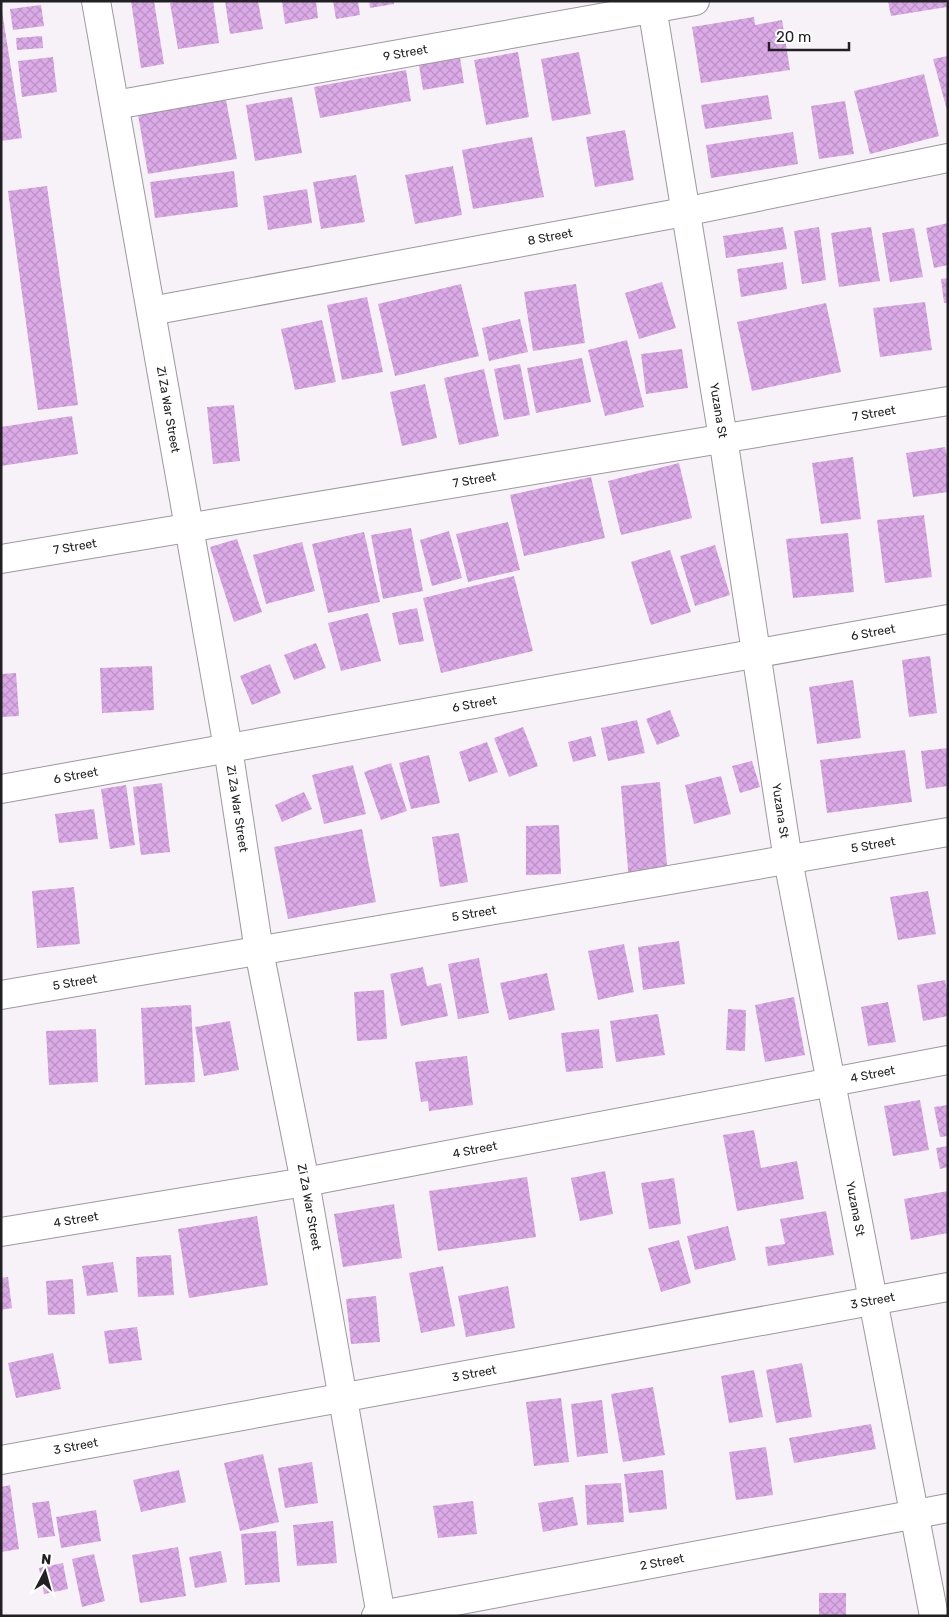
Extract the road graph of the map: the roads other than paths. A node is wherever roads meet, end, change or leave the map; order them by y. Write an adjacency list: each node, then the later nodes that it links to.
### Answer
1 (96, 1): 4 (street, Zi Za War Street)
2 (695, 1): 3 (street, 9 Street)
3 (651, 5): 4 (street, 9 Street); 6 (street, Yuzana St)
4 (115, 105): 7 (street, Zi Za War Street)
5 (948, 158): 6 (street, 8 Street)
6 (684, 212): 7 (street, 8 Street); 9 (street, Yuzana St)
7 (151, 311): 10 (street, Zi Za War Street)
8 (948, 401): 9 (street, 7 Street)
9 (723, 438): 10 (street, 7 Street); 13 (street, Yuzana St)
10 (189, 527): 11 (street, 7 Street); 14 (street, Zi Za War Street)
11 (1, 559)
12 (948, 619): 13 (street, 6 Street)
13 (755, 654): 14 (street, 6 Street); 17 (street, Yuzana St)
14 (228, 748): 15 (street, 6 Street); 18 (street, Zi Za War Street)
15 (1, 789)
16 (948, 832): 17 (street, 5 Street)
17 (788, 860): 18 (street, 5 Street); 21 (street, Yuzana St)
18 (259, 951): 19 (street, 5 Street); 22 (street, Zi Za War Street)
19 (1, 995)
20 (948, 1060): 21 (street, 4 Street)
21 (831, 1082): 22 (street, 4 Street); 25 (street, Yuzana St)
22 (305, 1182): 23 (street, 4 Street); 26 (street, Zi Za War Street)
23 (1, 1232)
24 (948, 1287): 25 (street, 3 Street)
25 (874, 1301): 26 (street, 3 Street); 29 (street, Yuzana St)
26 (342, 1398): 27 (street, 3 Street); 30 (street, Zi Za War Street)
27 (1, 1460)
28 (948, 1508): 29 (street, 2 Street)
29 (915, 1514): 30 (street, 2 Street); 31 (street, Yuzana St)
30 (379, 1615)
31 (934, 1616)

